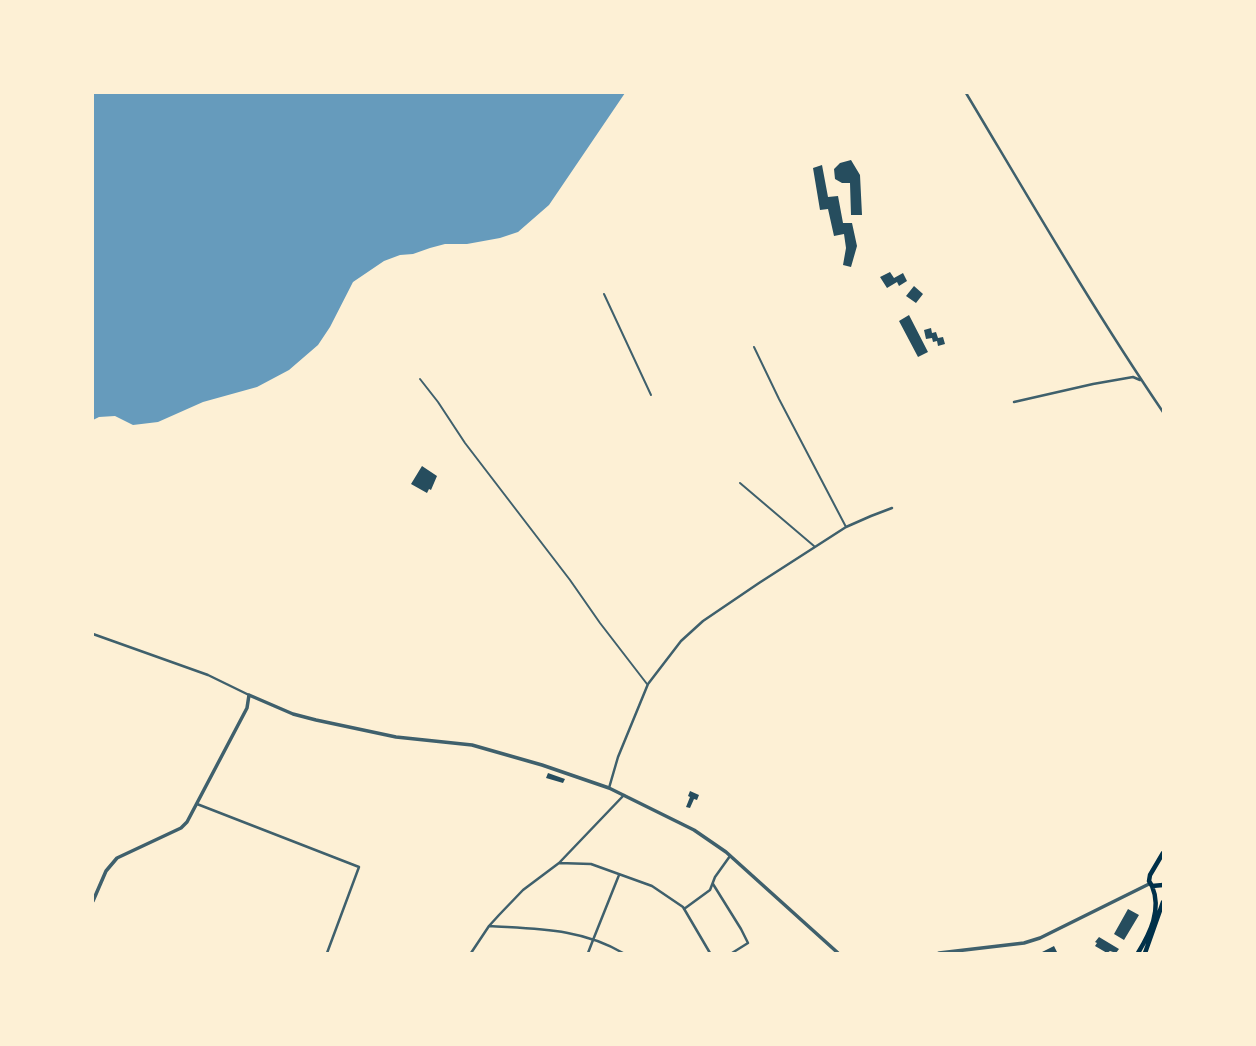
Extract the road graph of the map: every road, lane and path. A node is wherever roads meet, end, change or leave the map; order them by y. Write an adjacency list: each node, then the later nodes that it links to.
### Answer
1 (966, 93): 5 (street)
2 (604, 294): 6 (lane)
3 (754, 346): 11 (lane)
4 (420, 379): 14 (lane)
5 (1142, 380): 7 (street); 8 (street)
6 (651, 395)
7 (1014, 402)
8 (1163, 412)
9 (740, 483): 12 (lane)
10 (892, 509): 11 (street)
11 (846, 527): 12 (street)
12 (815, 546): 14 (street)
13 (93, 634): 15 (street)
14 (648, 684): 16 (street)
15 (248, 695): 16 (street); 18 (street)
16 (609, 788): 17 (street)
17 (624, 795): 20 (street); 21 (street)
18 (197, 804): 28 (street); 34 (street)
19 (1163, 853): 23 (main road)
20 (730, 856): 25 (street); 40 (street)
21 (559, 863): 24 (street); 31 (street)
22 (1163, 867): 23 (main road)
23 (1154, 868): 26 (main road)
24 (619, 874): 30 (street); 32 (street)
25 (713, 884): 30 (street); 39 (street)
26 (1151, 885): 27 (main road); 33 (main road); 41 (street)
27 (1163, 885)
28 (93, 901)
29 (1163, 902): 33 (main road)
30 (684, 909): 38 (street)
31 (489, 926): 32 (street); 35 (street)
32 (593, 940): 36 (street); 37 (street)
33 (1142, 952)
34 (327, 953)
35 (471, 953)
36 (588, 953)
37 (623, 953)
38 (709, 953)
39 (732, 953)
40 (838, 953)
41 (939, 953)

